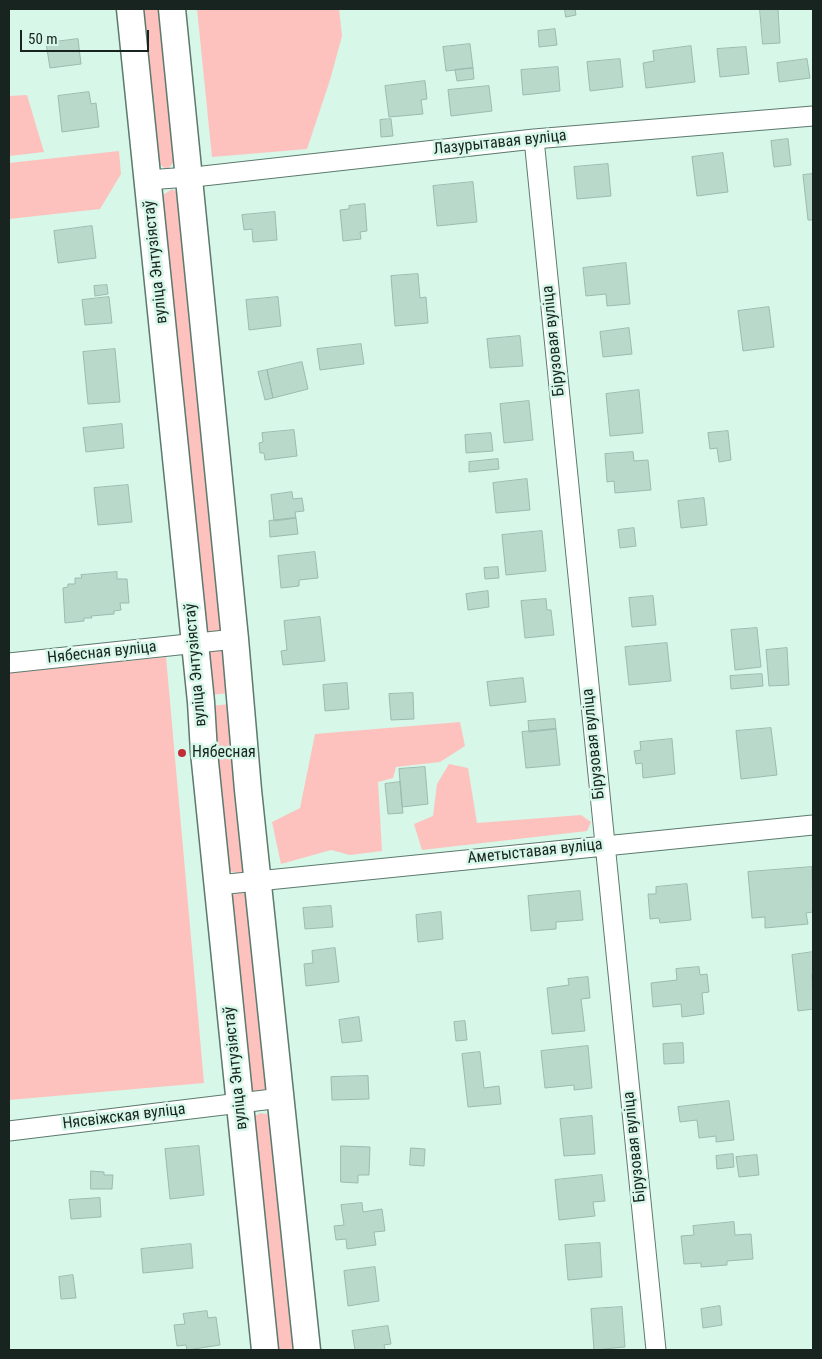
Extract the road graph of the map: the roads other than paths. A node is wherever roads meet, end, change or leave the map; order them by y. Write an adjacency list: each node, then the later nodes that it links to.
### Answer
1 (130, 9): 6 (street, вуліца Энтузіястаў)
2 (172, 9): 5 (street)
3 (813, 116): 4 (street, Лазурытавая вуліца)
4 (534, 139): 5 (street, Лазурытавая вуліца); 11 (street, Бірузовая вуліца)
5 (188, 176): 6 (street, Лазурытавая вуліца); 7 (street)
6 (147, 180): 8 (street, вуліца Энтузіястаў)
7 (235, 639): 8 (street, Нябесная вуліца); 12 (street)
8 (195, 643): 9 (street, Нябесная вуліца); 13 (street, вуліца Энтузіястаў)
9 (9, 663)
10 (813, 825): 11 (street, Аметыставая вуліца)
11 (604, 845): 12 (street, Аметыставая вуліца); 19 (street, Бірузовая вуліца)
12 (258, 880): 13 (street, Аметыставая вуліца); 14 (street)
13 (218, 885): 15 (street, вуліца Энтузіястаў)
14 (281, 1098): 15 (street, Нясвіжская вуліца); 18 (street)
15 (239, 1103): 16 (street, Нясвіжская вуліца); 17 (street, вуліца Энтузіястаў)
16 (9, 1131)
17 (265, 1350)
18 (307, 1350)
19 (656, 1350)

